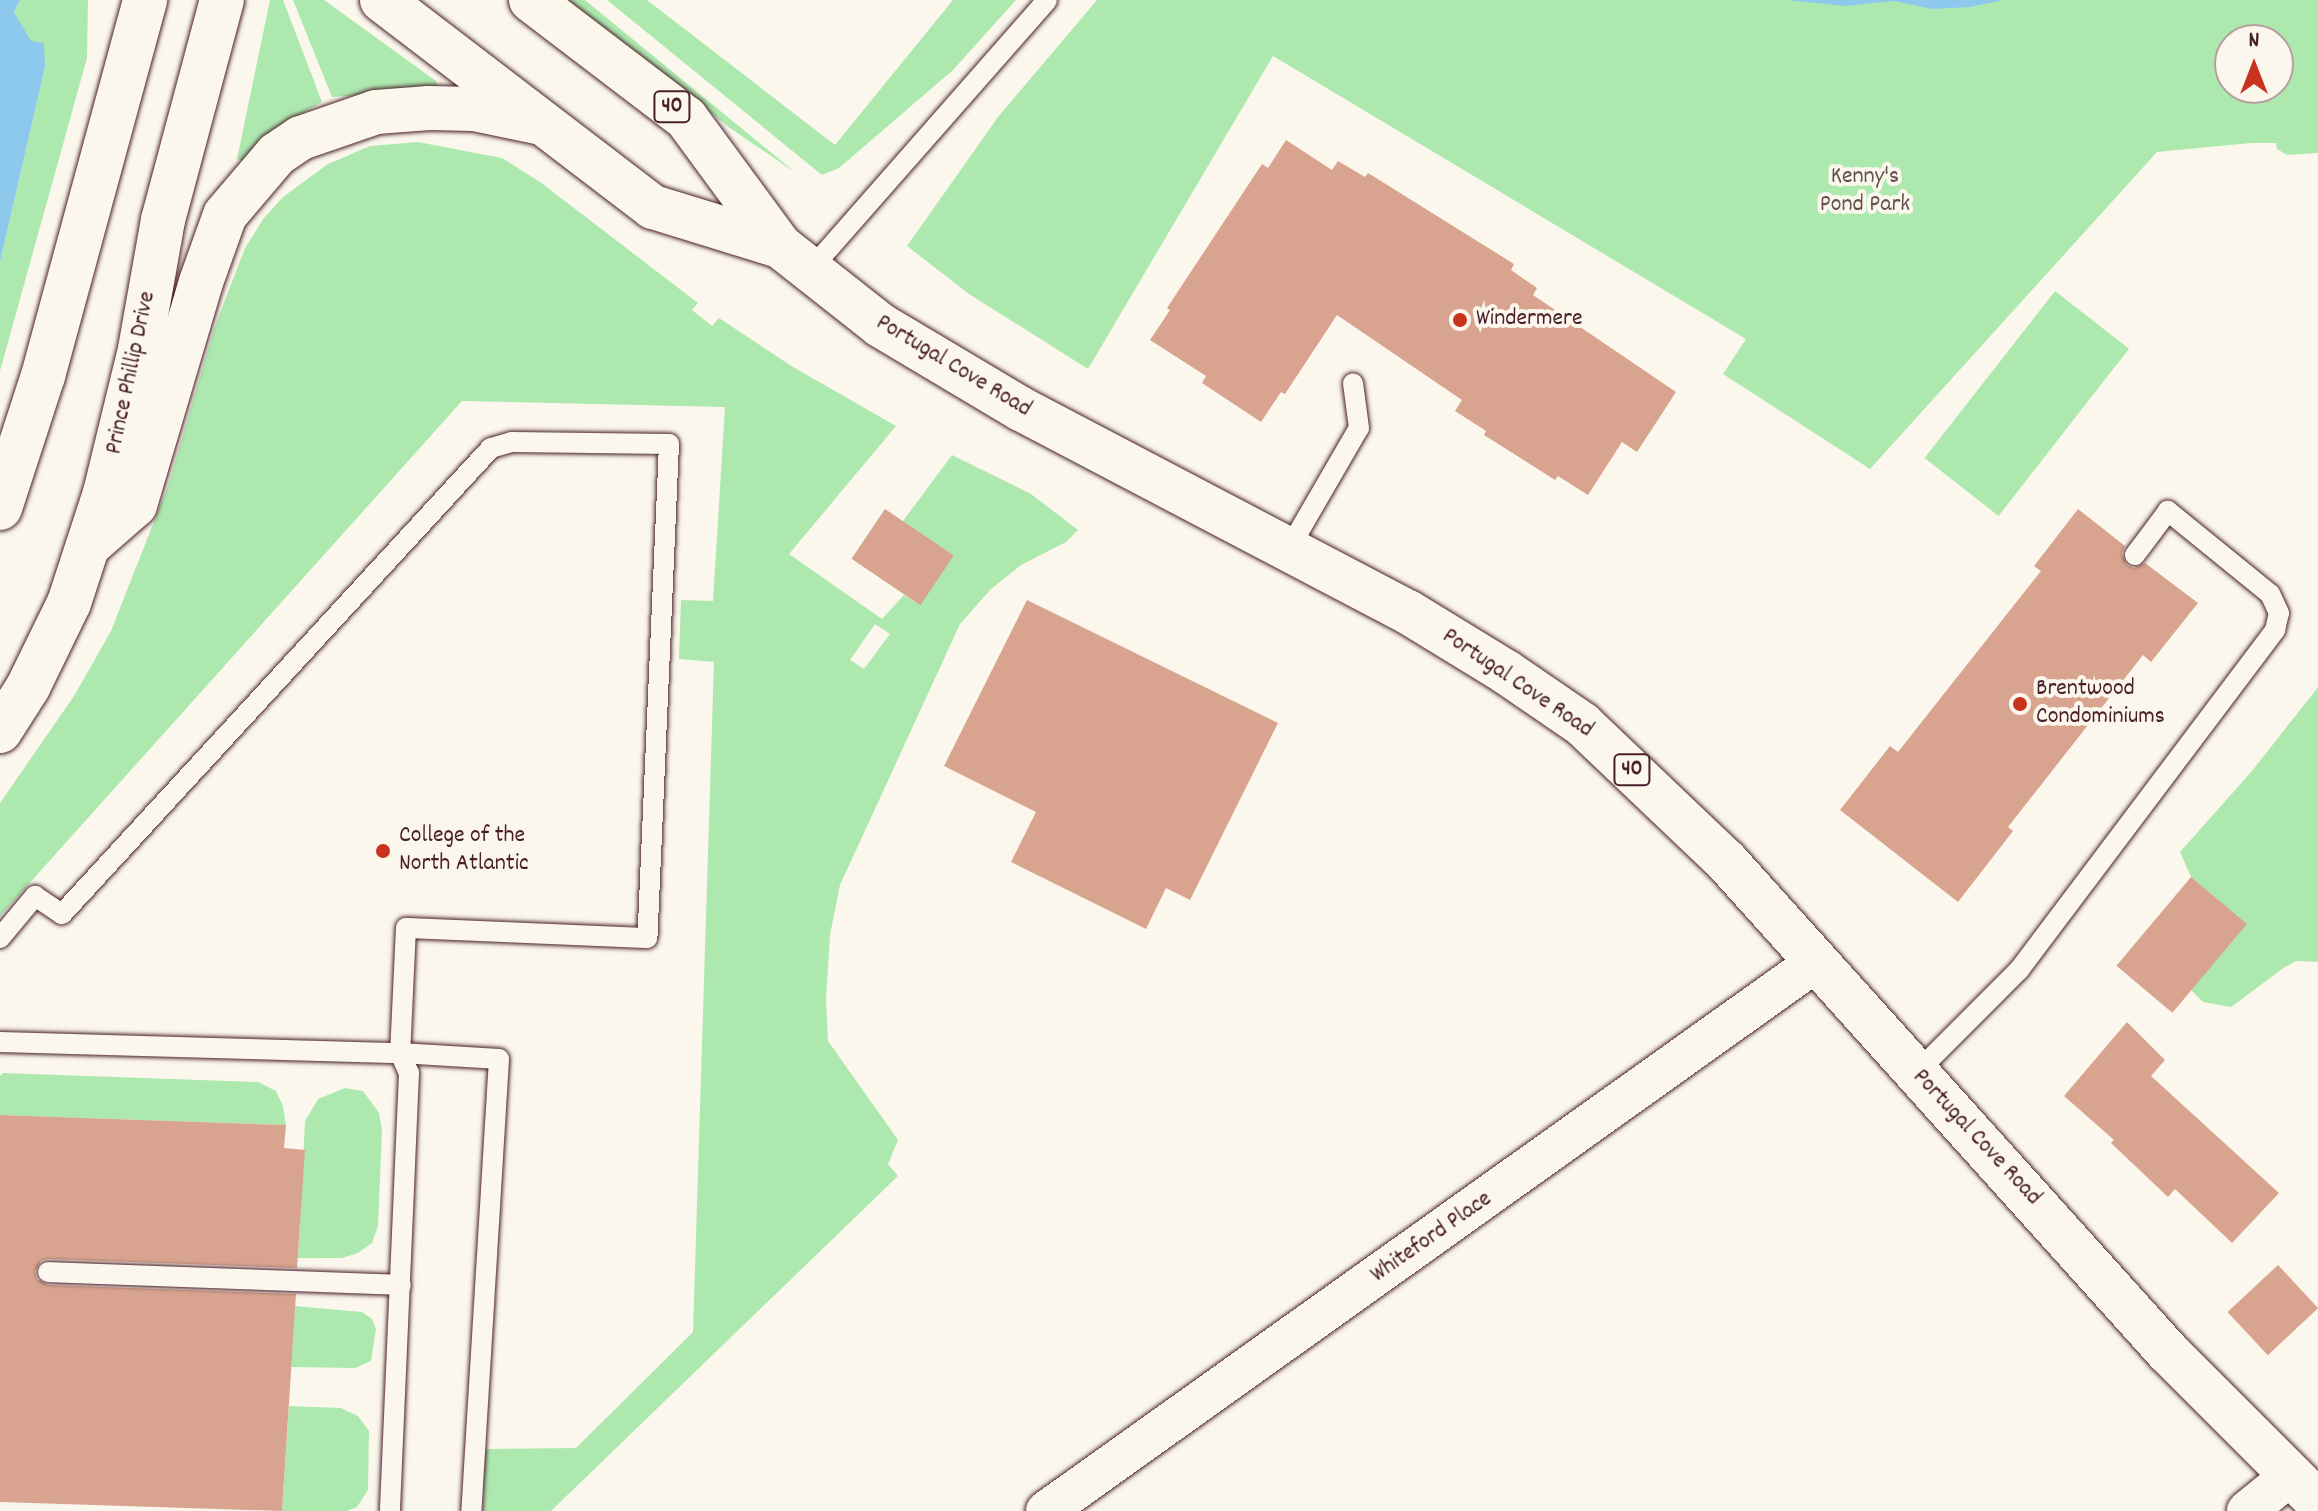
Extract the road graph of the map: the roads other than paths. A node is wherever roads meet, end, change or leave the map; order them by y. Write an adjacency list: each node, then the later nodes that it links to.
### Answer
1 (120, 0): 7 (main road)
2 (145, 0): 7 (main road)
3 (222, 0): 12 (main road, Prince Phillip Drive)
4 (382, 0): 8 (main road, Portugal Cove Road / 40)
5 (531, 0): 9 (main road, Portugal Cove Road / 40)
6 (1047, 0): 9 (lane)
7 (125, 71): 11 (main road)
8 (537, 122): 9 (main road, Portugal Cove Road / 40); 12 (main road)
9 (795, 258): 13 (main road, Portugal Cove Road / 40)
10 (1353, 383): 13 (lane)
11 (0, 508)
12 (88, 546): 15 (main road, Prince Phillip Drive)
13 (1287, 552): 17 (main road, Portugal Cove Road / 40)
14 (2135, 555): 20 (lane)
15 (0, 731)
16 (0, 938): 19 (lane)
17 (1816, 962): 20 (main road, Portugal Cove Road / 40); 26 (street, Whiteford Place)
18 (0, 1042): 19 (lane)
19 (400, 1053): 22 (lane); 25 (lane)
20 (1916, 1073): 23 (main road, Portugal Cove Road / 40)
21 (48, 1272): 22 (lane)
22 (401, 1285): 24 (lane)
23 (2304, 1489): 27 (street)
24 (390, 1511)
25 (471, 1511)
26 (1046, 1511)
27 (2247, 1511)

